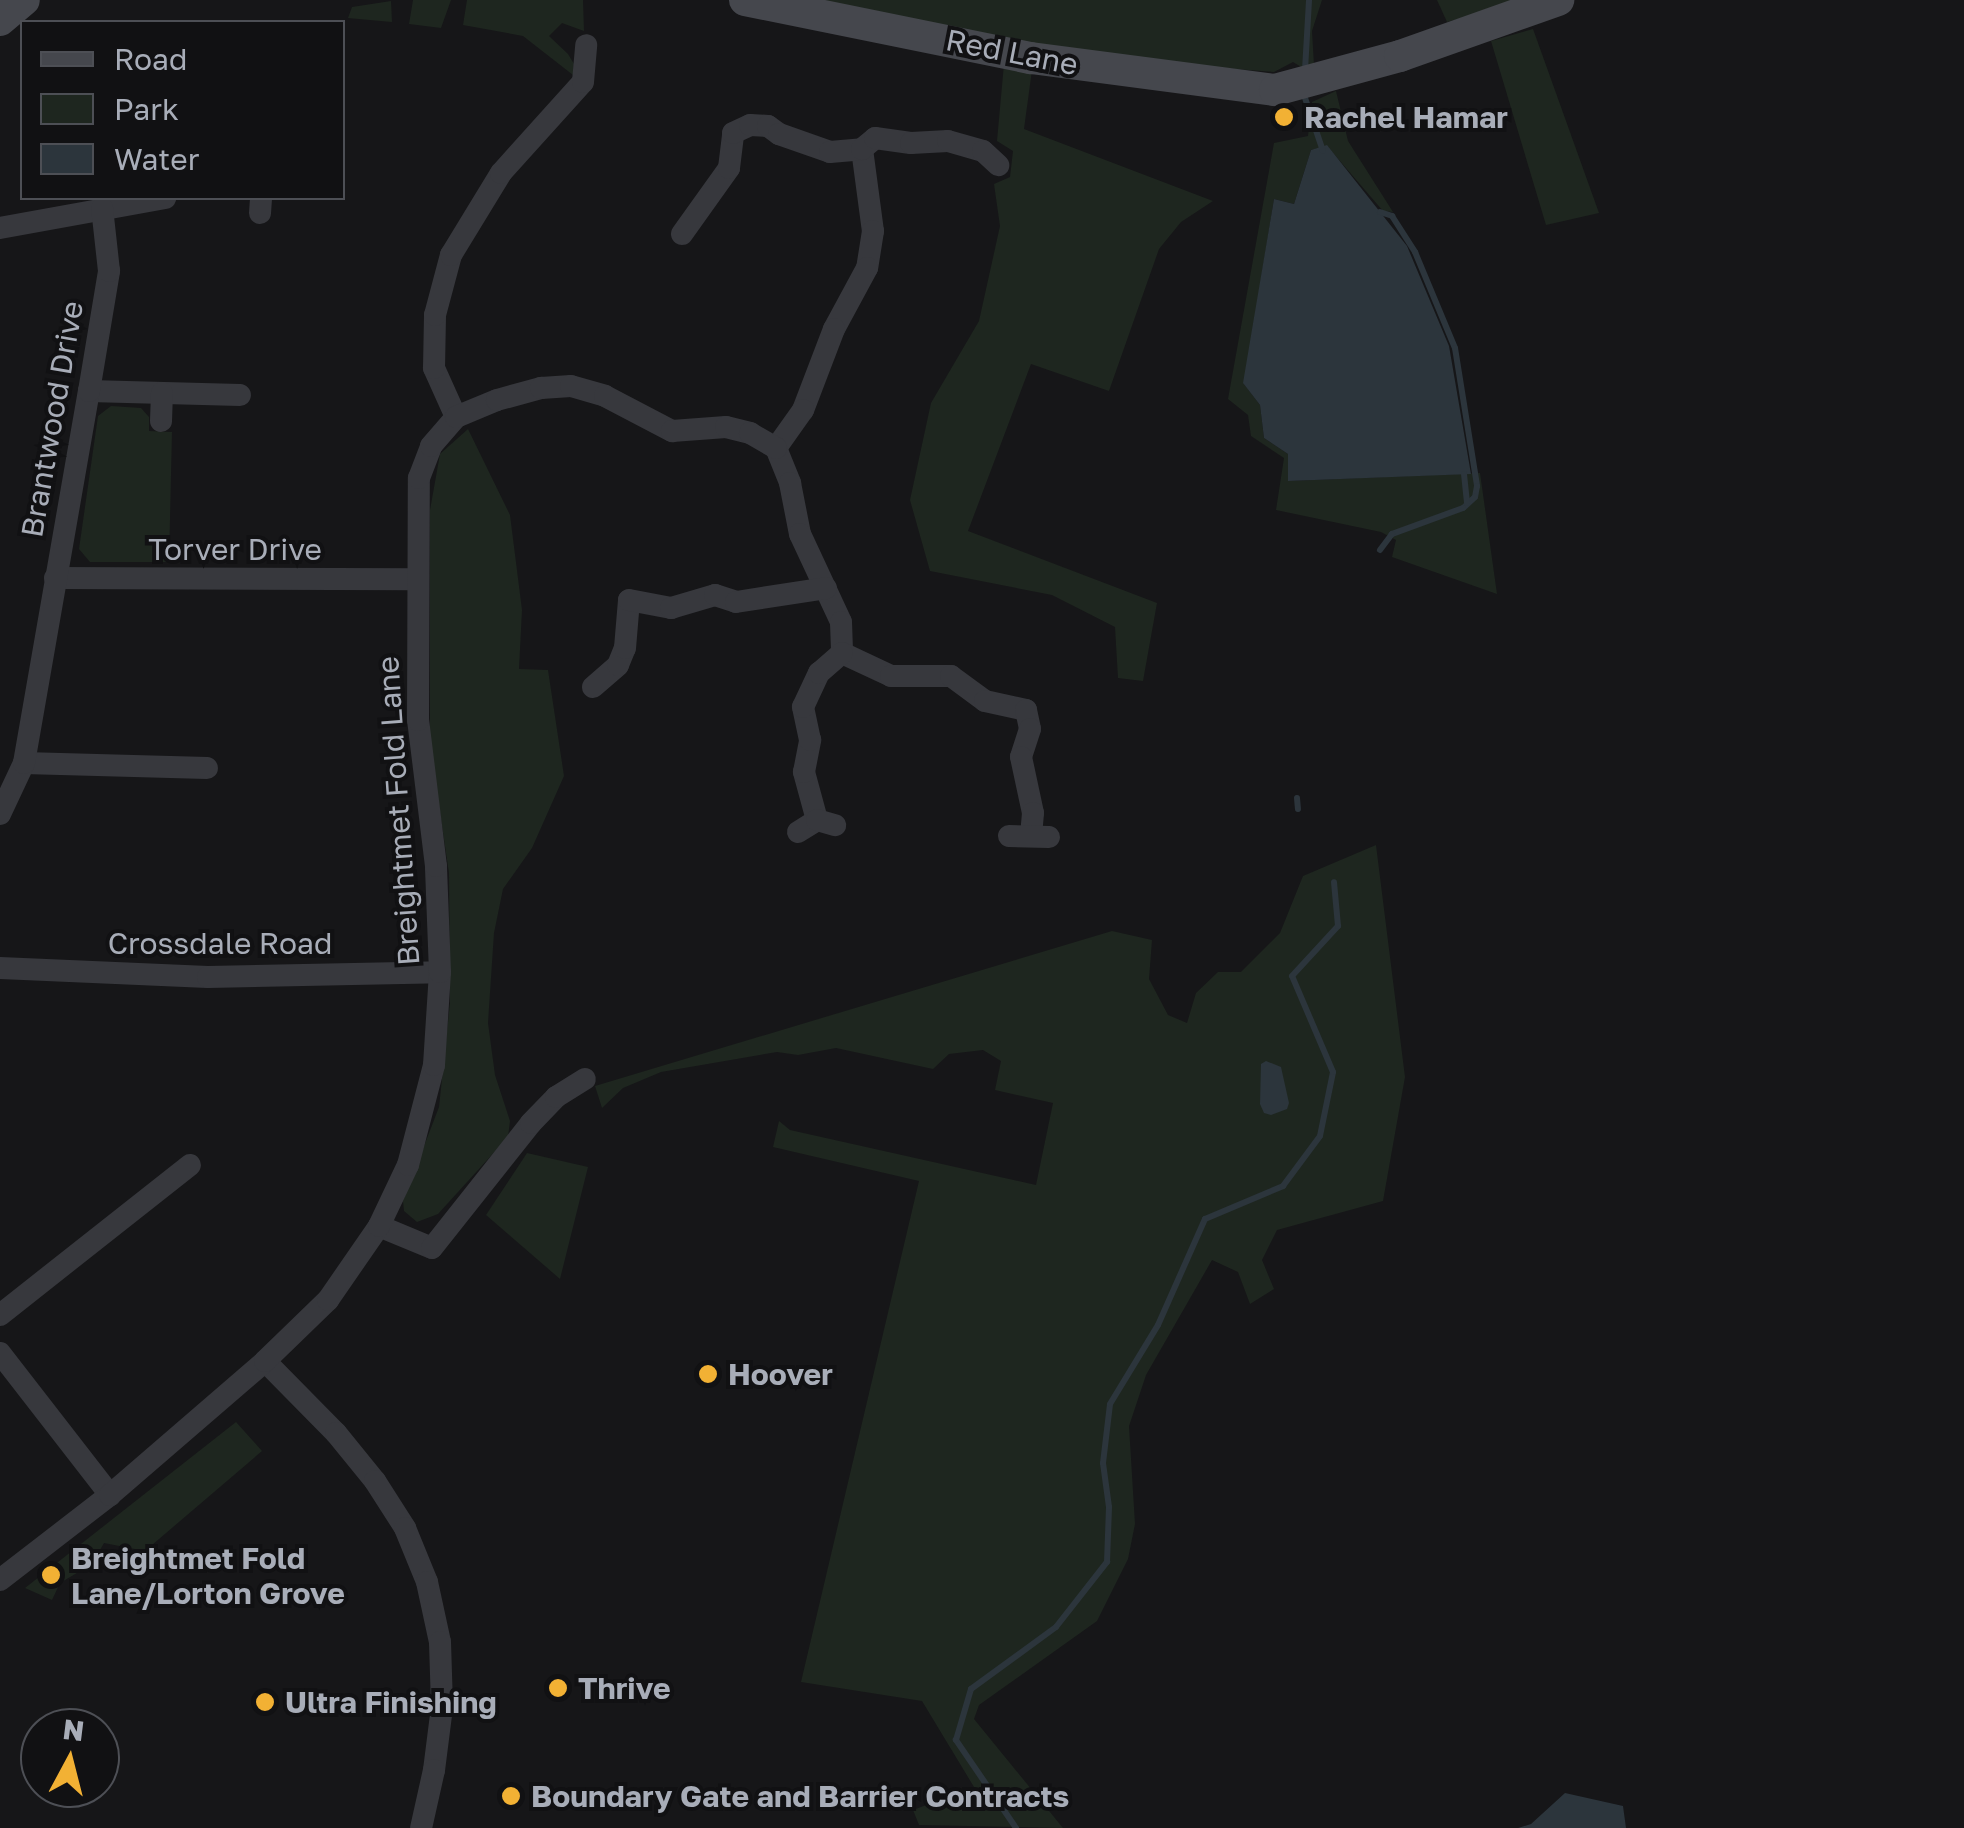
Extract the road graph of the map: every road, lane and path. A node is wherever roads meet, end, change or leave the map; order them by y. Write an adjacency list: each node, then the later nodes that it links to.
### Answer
1 (745, 0): 2 (street, Red Lane)
2 (1558, 0)
3 (586, 45): 13 (street)
4 (862, 149): 5 (street); 9 (street); 15 (street)
5 (998, 165)
6 (152, 200): 7 (street)
7 (102, 208): 8 (street); 10 (street, Brantwood Drive)
8 (0, 228)
9 (680, 240)
10 (89, 391): 11 (street); 16 (street, Brantwood Drive)
11 (162, 393): 12 (street); 14 (street)
12 (240, 395)
13 (456, 416): 15 (street); 17 (street, Breightmet Fold Lane)
14 (161, 421)
15 (776, 448): 18 (street)
16 (55, 578): 17 (street, Torver Drive); 21 (street, Brantwood Drive)
17 (416, 579): 27 (street, Breightmet Fold Lane)
18 (826, 588): 19 (street); 20 (street)
19 (842, 653): 24 (street); 25 (street)
20 (592, 692)
21 (24, 763): 22 (street); 23 (street, Brantwood Drive)
22 (206, 768)
23 (0, 814)
24 (816, 826)
25 (1030, 836)
26 (0, 968): 27 (street, Crossdale Road)
27 (440, 972): 32 (street, Breightmet Fold Lane)
28 (585, 1079): 32 (street)
29 (190, 1165): 31 (street)
30 (112, 1193): 31 (street)
31 (128, 1213): 33 (street)
32 (379, 1226): 35 (street, Breightmet Fold Lane)
33 (0, 1314)
34 (0, 1353): 36 (street)
35 (265, 1361): 36 (street, Breightmet Fold Lane); 38 (street)
36 (110, 1494): 37 (street, Breightmet Fold Lane)
37 (0, 1580)
38 (421, 1828)

